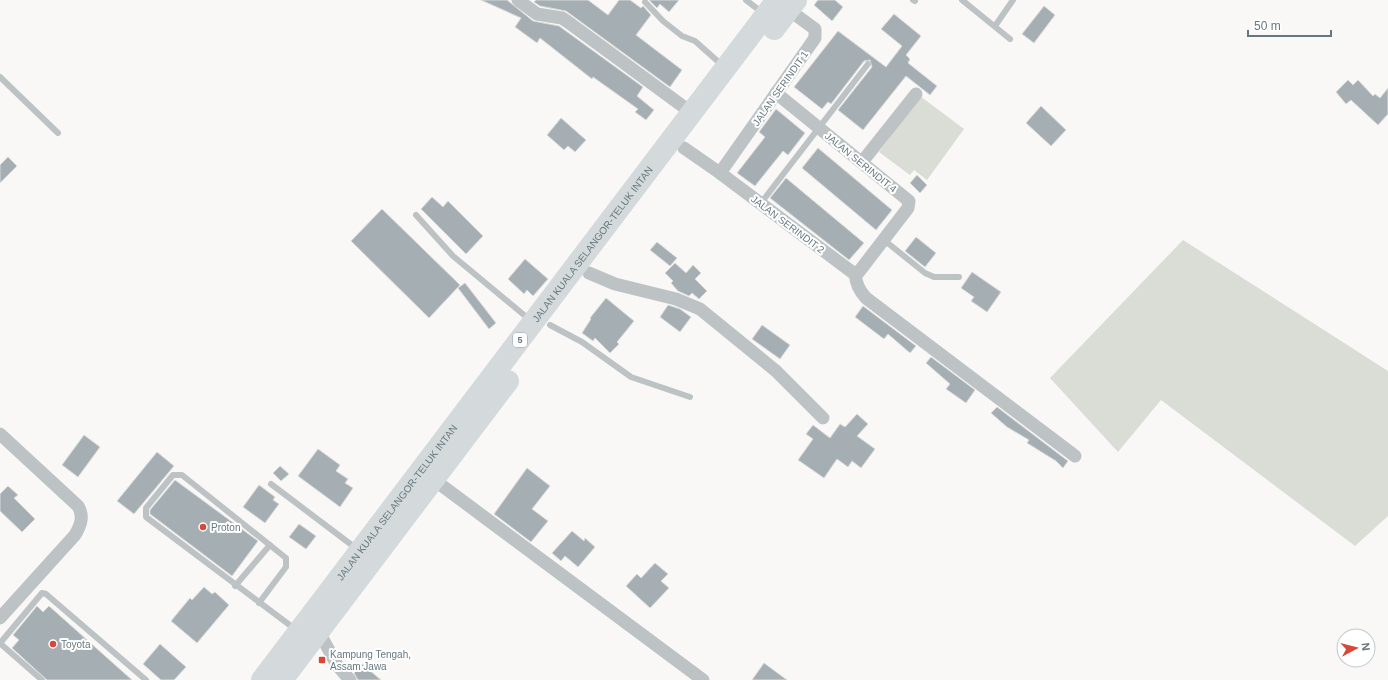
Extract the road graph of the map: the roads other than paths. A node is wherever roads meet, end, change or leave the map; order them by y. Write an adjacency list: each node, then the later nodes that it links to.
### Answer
1 (518, 0): 14 (street)
2 (746, 0): 6 (lane)
3 (962, 0): 7 (lane)
4 (1013, 0): 7 (lane)
5 (645, 2): 10 (lane)
6 (782, 6): 10 (highway, JALAN KUALA SELANGOR-TELUK INTAN / 5); 12 (street, JALAN SERINDIT 1); 17 (highway, JALAN KUALA SELANGOR-TELUK INTAN / 5)
7 (994, 26): 8 (lane)
8 (1010, 39)
9 (868, 64): 15 (lane)
10 (726, 69): 14 (highway, JALAN KUALA SELANGOR-TELUK INTAN / 5)
11 (0, 78): 16 (lane)
12 (776, 94): 15 (street, JALAN SERINDIT 4); 19 (street, JALAN SERINDIT 1)
13 (916, 94): 18 (street)
14 (692, 113): 26 (highway, JALAN KUALA SELANGOR-TELUK INTAN / 5)
15 (819, 128): 18 (street, JALAN SERINDIT 4); 20 (lane)
16 (58, 133)
17 (684, 148): 19 (street, JALAN SERINDIT 2); 24 (highway, JALAN KUALA SELANGOR-TELUK INTAN / 5)
18 (862, 162): 22 (street, JALAN SERINDIT 4)
19 (720, 173): 20 (street, JALAN SERINDIT 2)
20 (761, 203): 23 (street, JALAN SERINDIT 2)
21 (416, 215): 26 (lane)
22 (884, 240): 23 (street); 25 (lane)
23 (855, 273): 30 (street)
24 (589, 274): 26 (highway, JALAN KUALA SELANGOR-TELUK INTAN / 5); 28 (street)
25 (959, 277)
26 (541, 324): 27 (lane); 31 (highway, JALAN KUALA SELANGOR-TELUK INTAN / 5); 34 (highway, JALAN KUALA SELANGOR-TELUK INTAN / 5)
27 (690, 397)
28 (823, 418)
29 (0, 434): 37 (street)
30 (1075, 456)
31 (433, 480): 38 (highway, JALAN KUALA SELANGOR-TELUK INTAN / 5); 44 (street)
32 (271, 484): 34 (lane)
33 (270, 545): 35 (lane); 35 (lane); 36 (lane)
34 (360, 551): 38 (highway, JALAN KUALA SELANGOR-TELUK INTAN / 5)
35 (235, 586): 36 (lane)
36 (259, 603): 38 (lane)
37 (0, 618)
38 (309, 632): 41 (highway, JALAN KUALA SELANGOR-TELUK INTAN / 5); 42 (highway, JALAN KUALA SELANGOR-TELUK INTAN / 5); 43 (street)
39 (42, 680): 40 (lane)
40 (146, 680)
41 (262, 680)
42 (282, 680)
43 (350, 680)
44 (703, 680)

